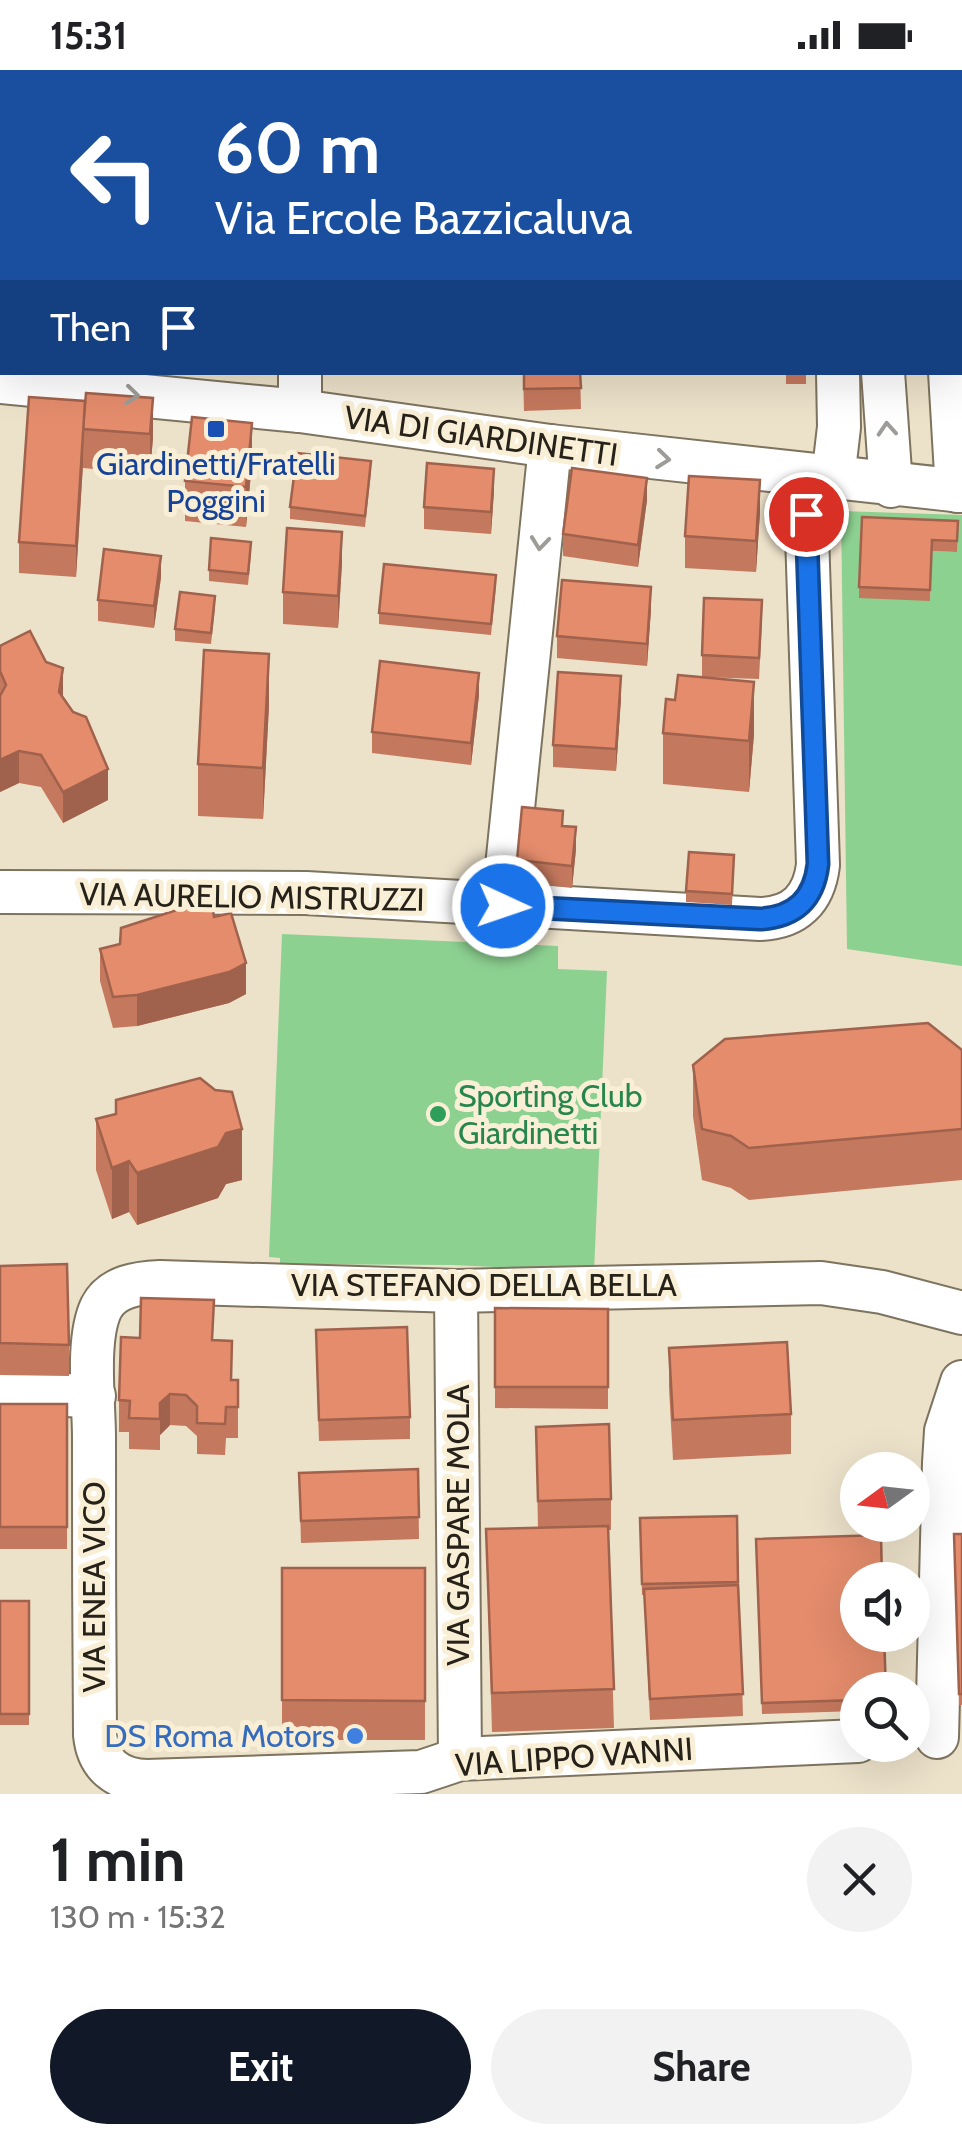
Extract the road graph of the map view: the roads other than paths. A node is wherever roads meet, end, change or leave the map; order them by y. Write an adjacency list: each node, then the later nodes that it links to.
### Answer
1 (838, 375): 7 (street)
2 (883, 375): 8 (street, one-way to 2)
3 (950, 375): 9 (street)
4 (0, 382): 5 (street, VIA DI GIARDINETTI, one-way to 5)
5 (300, 392): 6 (street, VIA DI GIARDINETTI)
6 (550, 446): 7 (street, VIA DI GIARDINETTI, one-way to 7); 11 (street, one-way to 11)
7 (819, 477): 8 (street, VIA DI GIARDINETTI); 11 (street, VIA AURELIO MISTRUZZI)
8 (890, 486): 9 (street, VIA DI GIARDINETTI)
9 (959, 491)
10 (0, 892): 11 (street, VIA AURELIO MISTRUZZI)
11 (503, 906)
12 (456, 1292): 13 (street, VIA STEFANO DELLA BELLA); 16 (street, VIA STEFANO DELLA BELLA); 19 (street, VIA GASPARE MOLA)
13 (962, 1313)
14 (962, 1382): 17 (street)
15 (0, 1393): 16 (street)
16 (94, 1396): 20 (street, VIA ENEA VICO)
17 (937, 1737)
18 (840, 1742): 19 (street, VIA LIPPO VANNI)
19 (460, 1760): 20 (street, VIA LIPPO VANNI)
20 (113, 1772)

